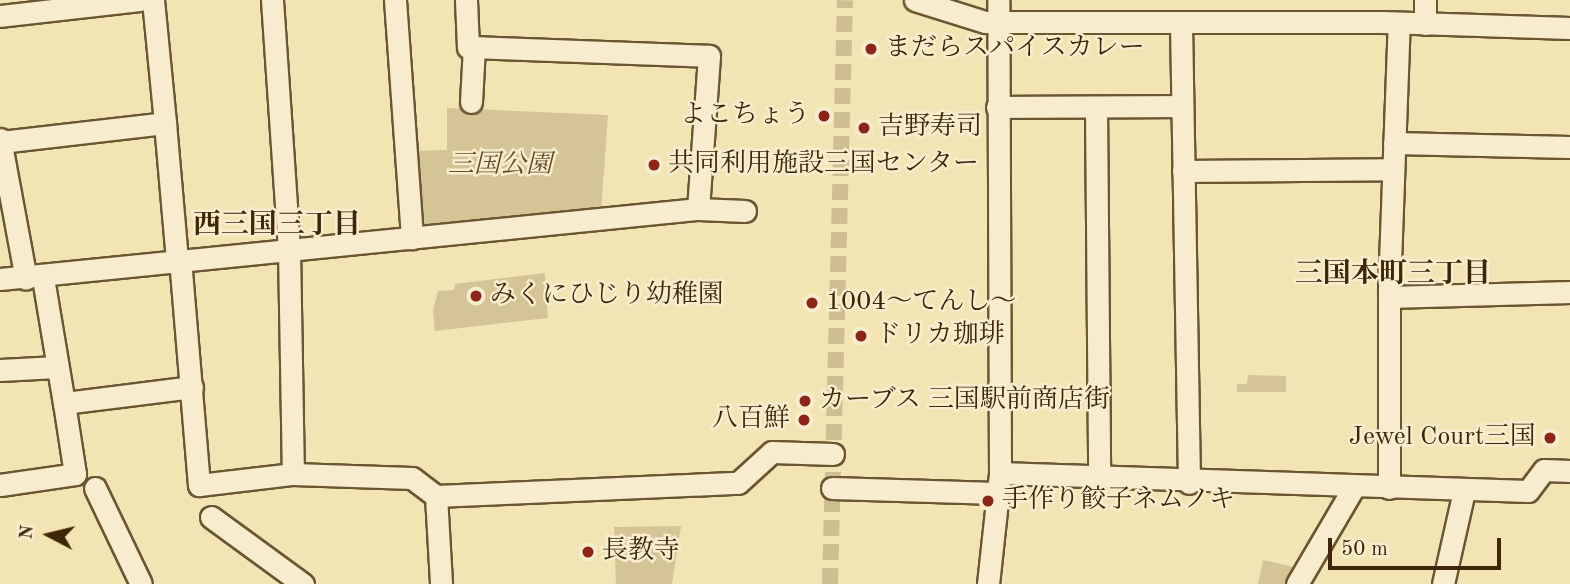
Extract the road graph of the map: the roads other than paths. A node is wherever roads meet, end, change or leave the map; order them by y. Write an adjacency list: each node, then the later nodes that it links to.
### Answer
1 (141, 0): 9 (street)
2 (153, 0): 20 (street)
3 (272, 0): 29 (street)
4 (395, 0): 28 (street)
5 (466, 0): 15 (street)
6 (915, 0): 10 (street)
7 (998, 0): 10 (street)
8 (1425, 0): 13 (street)
9 (0, 16)
10 (999, 22): 11 (street); 18 (street)
11 (1181, 23): 12 (street); 17 (street)
12 (1399, 23): 13 (street); 22 (street)
13 (1424, 24): 14 (street)
14 (1570, 28)
15 (474, 47): 16 (street); 26 (street)
16 (471, 102)
17 (1182, 106): 19 (street); 25 (street)
18 (997, 107): 19 (street); 43 (street)
19 (1096, 107): 42 (street)
20 (165, 123): 21 (street); 30 (street)
21 (0, 140): 32 (street)
22 (1394, 142): 23 (street); 24 (street)
23 (1570, 147)
24 (1393, 169): 25 (street); 34 (street)
25 (1183, 171): 44 (street)
26 (698, 209): 27 (street); 28 (street)
27 (745, 211)
28 (412, 238): 29 (street)
29 (289, 248): 30 (street); 41 (street)
30 (178, 259): 32 (street); 37 (street)
31 (0, 279): 32 (street)
32 (34, 279): 35 (street)
33 (1570, 292): 34 (street)
34 (1389, 297): 49 (street)
35 (57, 367): 36 (street); 38 (street)
36 (0, 370)
37 (192, 387): 38 (street); 41 (street)
38 (64, 403): 45 (street)
39 (833, 454): 51 (street)
40 (1570, 471): 50 (street)
41 (293, 474): 51 (street)
42 (1099, 478): 43 (street); 44 (street)
43 (998, 483): 48 (street); 56 (street)
44 (1189, 483): 46 (street)
45 (0, 485)
46 (1354, 487): 49 (street); 57 (street)
47 (95, 488): 53 (street)
48 (832, 488)
49 (1389, 488): 50 (street)
50 (1464, 491): 58 (street)
51 (436, 496): 55 (street)
52 (211, 517): 54 (street)
53 (141, 584)
54 (303, 584)
55 (441, 584)
56 (988, 584)
57 (1297, 584)
58 (1443, 584)

